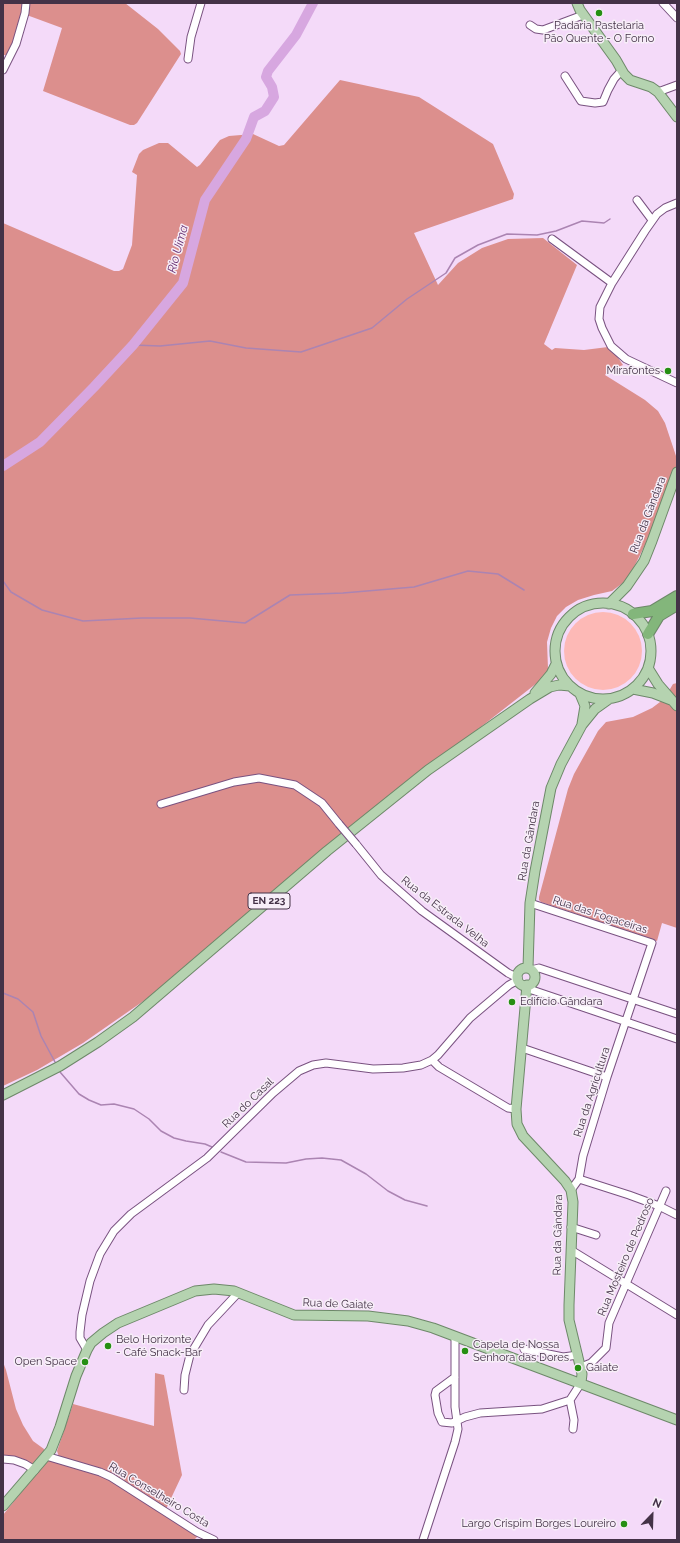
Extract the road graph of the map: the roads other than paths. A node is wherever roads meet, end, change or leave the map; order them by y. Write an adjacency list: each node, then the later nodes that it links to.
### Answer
1 (26, 3): 9 (street)
2 (201, 3): 8 (street)
3 (577, 3): 5 (main road)
4 (663, 3): 6 (street)
5 (583, 15): 7 (street); 10 (main road)
6 (677, 18)
7 (530, 25)
8 (188, 58)
9 (3, 70)
10 (622, 70): 11 (street); 13 (main road)
11 (565, 76)
12 (677, 85): 13 (street)
13 (658, 92): 14 (main road)
14 (677, 117)
15 (637, 200): 17 (street)
16 (677, 203): 17 (street)
17 (652, 220): 19 (street)
18 (552, 238): 19 (street)
19 (612, 283): 20 (street)
20 (677, 383)
21 (677, 472): 22 (main road, Rua da Gândara)
22 (627, 586): 24 (main road, Rua da Gândara); 26 (main road, Rua da Gândara)
23 (677, 596): 26 (highway)
24 (609, 604): 26 (main road); 28 (main road)
25 (677, 605): 27 (highway)
26 (629, 611): 27 (main road)
27 (648, 634): 29 (main road)
28 (556, 664): 30 (main road); 33 (main road, EN 223)
29 (648, 668): 31 (main road); 35 (main road)
30 (570, 686): 32 (main road); 33 (main road, EN 223)
31 (633, 689): 34 (main road); 35 (main road)
32 (580, 694): 34 (main road); 36 (main road, Rua da Gândara)
33 (530, 699): 49 (main road, EN 223)
34 (610, 699): 36 (main road, Rua da Gândara)
35 (675, 704)
36 (582, 725): 38 (main road, Rua da Gândara)
37 (161, 804): 40 (street, Rua da Estrada Velha, bridge)
38 (530, 903): 39 (main road, Rua da Gândara); 42 (street, Rua das Fogaceiras)
39 (530, 969): 40 (main road); 41 (main road, Rua da Gândara); 42 (street)
40 (518, 979): 41 (main road); 47 (street, Rua do Casal)
41 (528, 985): 44 (street); 46 (main road, Rua da Gândara)
42 (633, 999): 43 (street); 44 (street, Rua da Agricultura)
43 (677, 1014)
44 (626, 1021): 45 (street); 48 (street, Rua da Agricultura)
45 (677, 1039)
46 (522, 1048): 48 (street); 50 (main road, Rua da Gândara)
47 (432, 1060): 50 (street); 64 (street, Rua do Casal)
48 (607, 1077): 51 (street, Rua da Agricultura)
49 (3, 1096)
50 (516, 1109): 52 (main road, Rua da Gândara)
51 (579, 1180): 52 (street, Rua da Agricultura); 54 (street)
52 (571, 1190): 56 (main road, Rua da Gândara)
53 (666, 1191): 54 (street, Rua Mosteiro de Pedroso)
54 (659, 1206): 55 (street); 59 (street, Rua Mosteiro de Pedroso)
55 (677, 1216)
56 (572, 1227): 57 (street); 58 (main road, Rua da Gândara)
57 (596, 1235)
58 (571, 1250): 59 (street); 65 (main road, Rua da Gândara)
59 (626, 1284): 61 (street); 66 (street, Rua Mosteiro de Pedroso)
60 (238, 1293): 62 (main road, Rua de Gaiate); 64 (main road, Rua de Gaiate); 69 (street)
61 (677, 1315)
62 (455, 1336): 67 (street); 68 (main road, Rua de Gaiate)
63 (524, 1349): 65 (street)
64 (87, 1350): 74 (main road, Rua de Gaiate)
65 (578, 1355): 66 (main road, Rua da Gândara)
66 (581, 1367): 68 (main road, Rua da Gândara)
67 (455, 1378): 72 (street); 72 (street)
68 (581, 1383): 70 (street); 71 (main road, Rua de Gaiate)
69 (184, 1390)
70 (570, 1400): 72 (street); 73 (street)
71 (677, 1420)
72 (457, 1422): 79 (street)
73 (573, 1429)
74 (46, 1456): 76 (main road, Rua de Gaiate); 78 (street, Rua Conselheiro Costa)
75 (3, 1459): 76 (street)
76 (35, 1470): 77 (main road, Rua de Gaiate)
77 (3, 1506)
78 (214, 1540)
79 (423, 1540)

